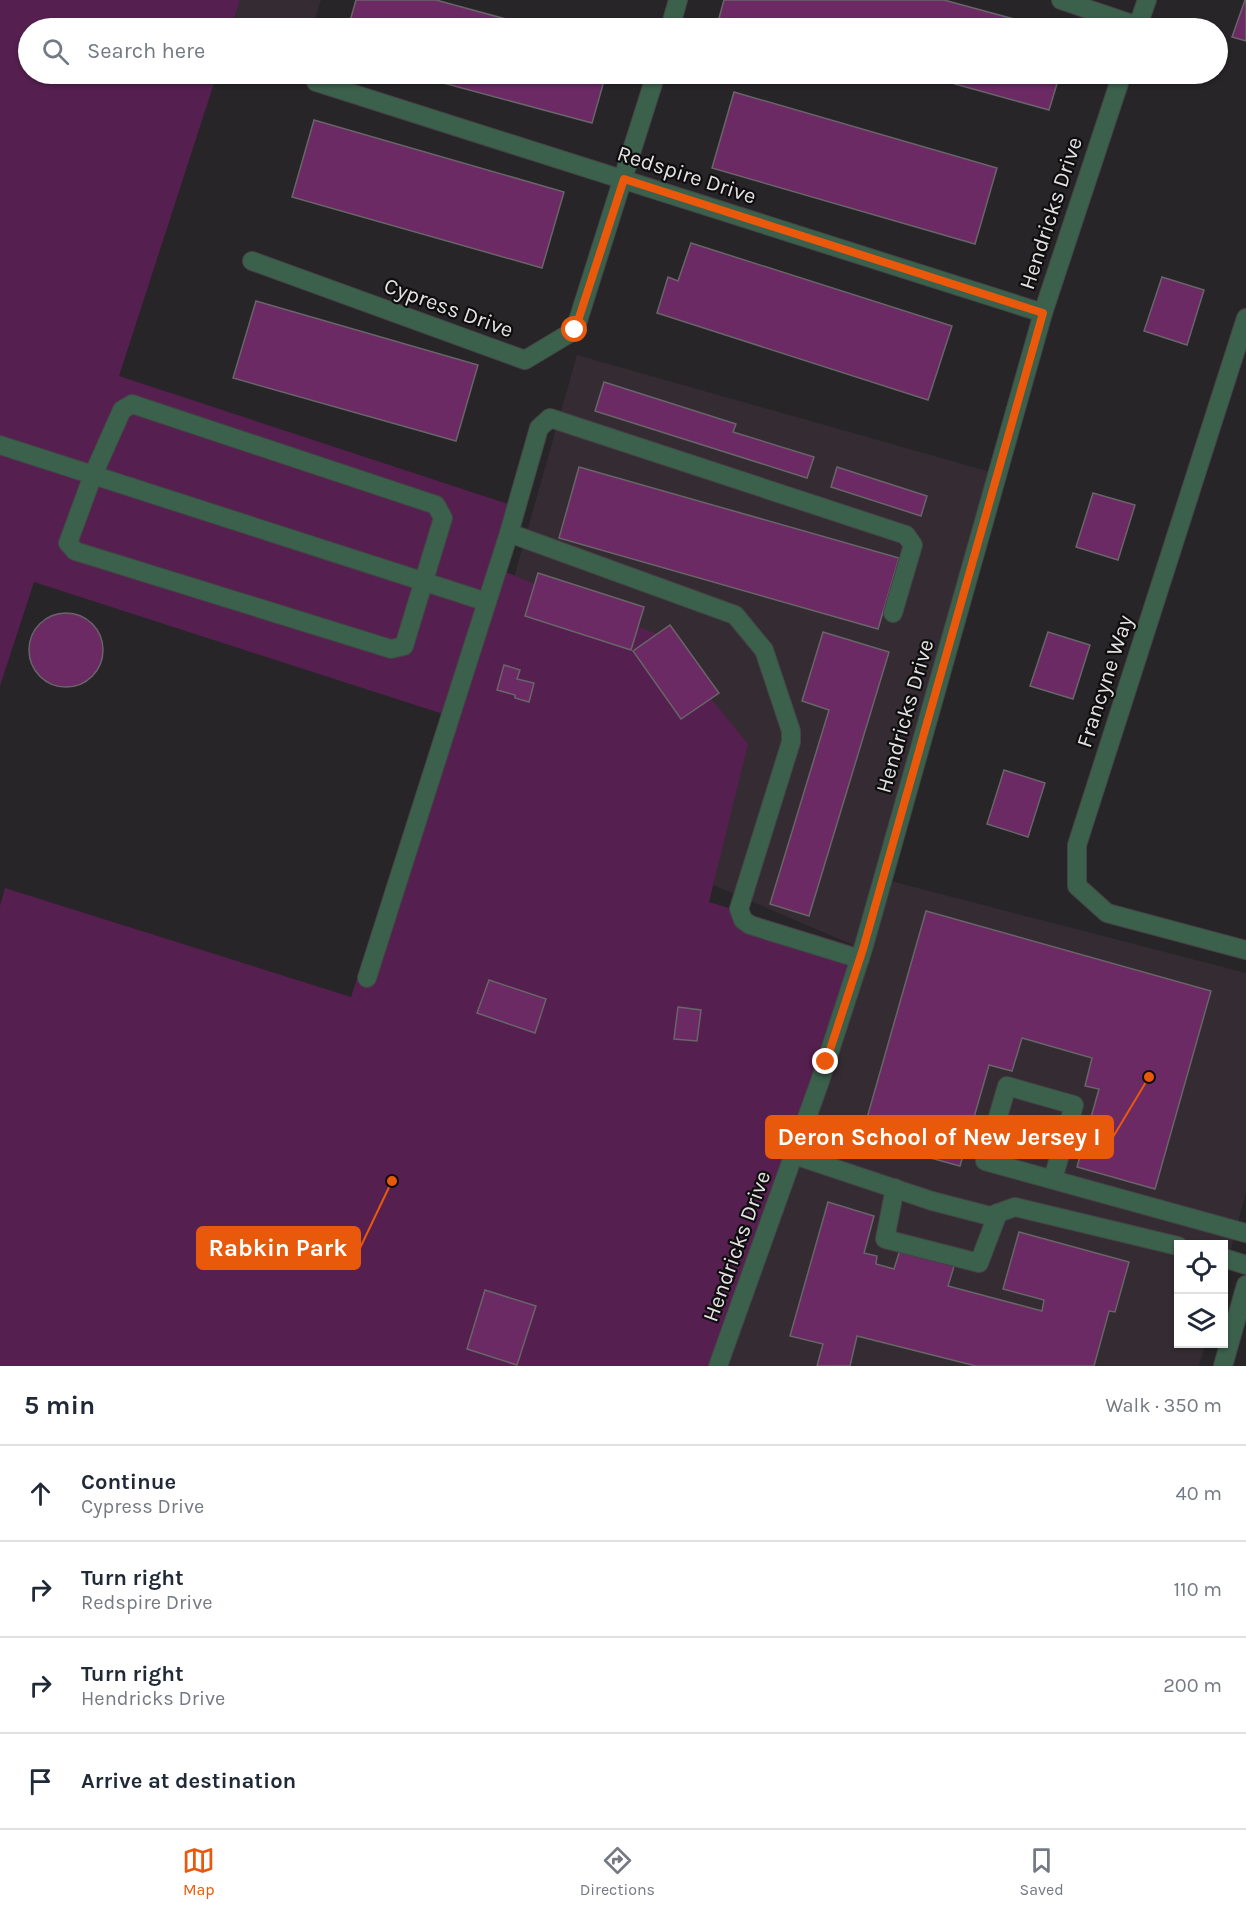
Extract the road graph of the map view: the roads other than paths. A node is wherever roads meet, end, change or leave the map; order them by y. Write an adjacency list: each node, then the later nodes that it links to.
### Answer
1 (678, 0): 4 (street)
2 (1061, 0): 5 (street)
3 (1147, 0): 6 (street)
4 (673, 18)
5 (1112, 18)
6 (1140, 18)
7 (322, 84): 10 (street, Redspire Drive)
8 (653, 84): 10 (street, Cypress Drive)
9 (1119, 84): 12 (street, Hendricks Drive)
10 (624, 179): 11 (street, Cypress Drive); 12 (street, Redspire Drive)
11 (252, 261)
12 (1043, 313): 21 (street, Hendricks Drive)
13 (1246, 318): 20 (street, Francyne Way)
14 (0, 445): 15 (street)
15 (93, 475): 17 (street); 17 (street); 17 (street)
16 (509, 533): 18 (street); 19 (street); 21 (street)
17 (426, 580): 18 (street)
18 (488, 602): 22 (street)
19 (893, 613)
20 (1246, 950)
21 (860, 959): 23 (street, Hendricks Drive)
22 (367, 978)
23 (794, 1155): 25 (street); 32 (street, Hendricks Drive)
24 (1053, 1179): 24 (street); 27 (street)
25 (895, 1188): 26 (street); 26 (street)
26 (998, 1213): 28 (street)
27 (1246, 1233)
28 (1174, 1245)
29 (1228, 1259): 30 (street)
30 (1246, 1265)
31 (1246, 1285): 33 (street)
32 (718, 1366)
33 (1223, 1366)

